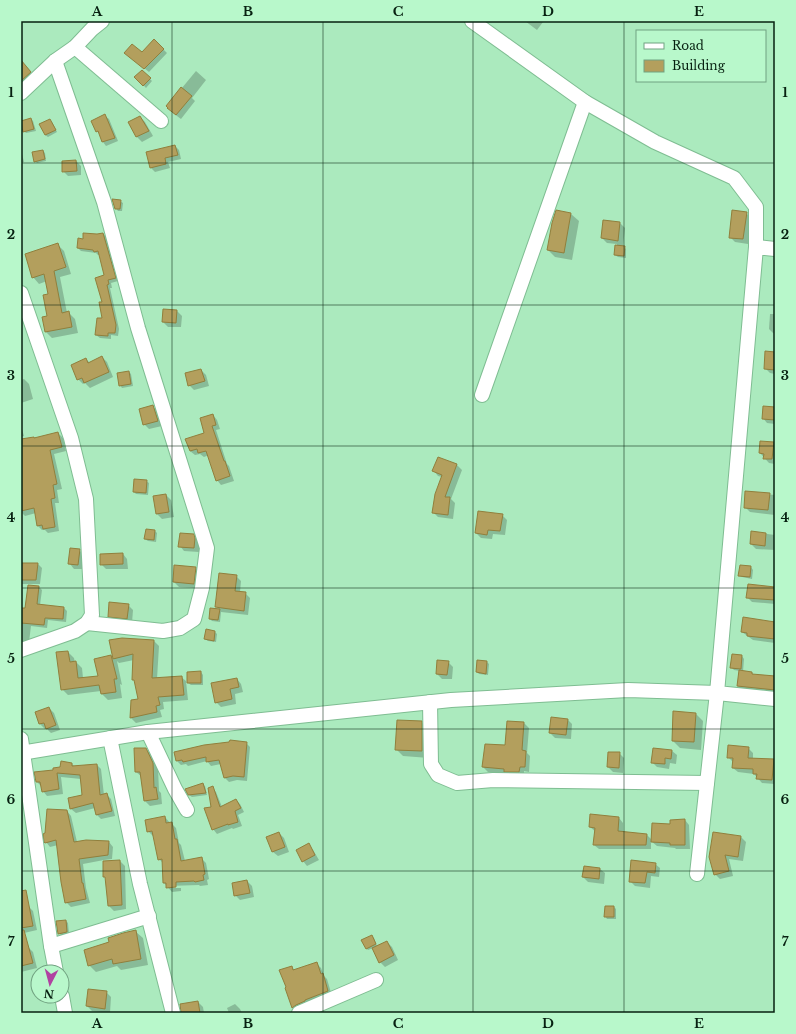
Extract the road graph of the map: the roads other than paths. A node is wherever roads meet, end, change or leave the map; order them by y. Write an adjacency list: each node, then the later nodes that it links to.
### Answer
1 (102, 21): 3 (street)
2 (472, 21): 6 (street)
3 (75, 47): 4 (street); 7 (street)
4 (55, 61): 5 (street); 12 (street)
5 (21, 93)
6 (585, 102): 8 (street); 11 (street)
7 (161, 121)
8 (756, 247): 9 (street); 14 (street)
9 (775, 249)
10 (21, 293): 12 (street)
11 (482, 395)
12 (87, 623): 13 (street)
13 (21, 650)
14 (717, 693): 15 (street); 16 (street); 21 (street)
15 (775, 699)
16 (430, 702): 17 (street); 21 (street)
17 (148, 732): 18 (street); 22 (street)
18 (110, 738): 20 (street); 24 (street)
19 (21, 739): 20 (street)
20 (22, 753): 25 (street)
21 (707, 783): 23 (street)
22 (187, 810)
23 (696, 874)
24 (149, 916): 25 (street); 28 (street)
25 (51, 946): 26 (street)
26 (54, 964)
27 (376, 980): 29 (street)
28 (173, 1013)
29 (299, 1013)

